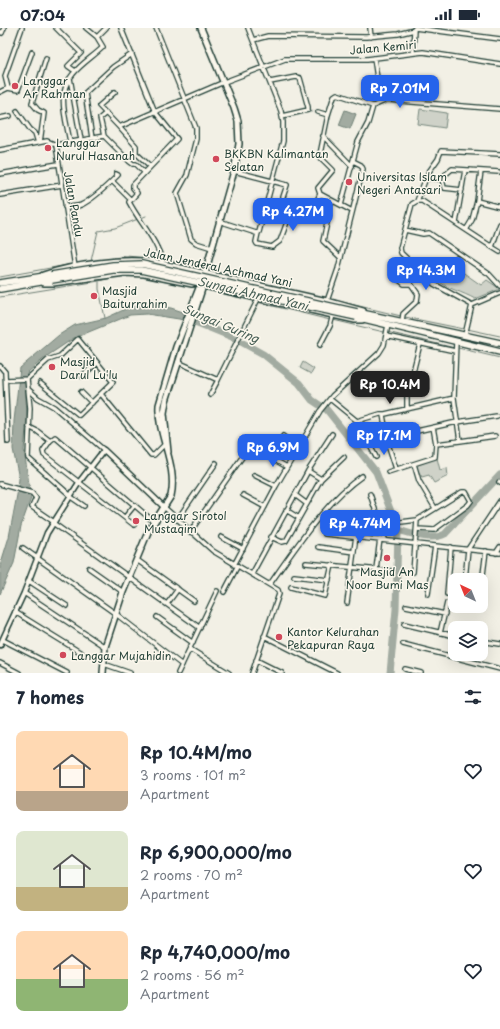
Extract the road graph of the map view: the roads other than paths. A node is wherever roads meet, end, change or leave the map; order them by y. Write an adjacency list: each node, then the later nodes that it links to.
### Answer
1 (4, 28): 12 (street)
2 (22, 28): 29 (street)
3 (56, 28): 24 (street)
4 (86, 28): 13 (street)
5 (106, 28): 13 (street)
6 (121, 28): 19 (street)
7 (156, 28): 32 (street)
8 (201, 28): 27 (main road)
9 (248, 28): 16 (street)
10 (370, 28): 14 (street)
11 (414, 29): 14 (street); 15 (street); 18 (street)
12 (0, 32)
13 (97, 37): 24 (street)
14 (371, 37): 16 (street)
15 (500, 39)
16 (253, 40): 23 (street)
17 (32, 52): 29 (street)
18 (413, 52): 21 (street, Jalan Kemiri); 22 (street, Jalan Kemiri)
19 (132, 54): 36 (street); 46 (street)
20 (46, 58): 49 (street)
21 (374, 58): 23 (street, Jalan Kemiri); 26 (street)
22 (500, 64)
23 (263, 66): 27 (street, Jalan Kemiri); 28 (street)
24 (75, 72): 25 (street)
25 (70, 78): 47 (street); 48 (street)
26 (377, 78)
27 (224, 82): 32 (street, Jalan Kemiri); 57 (main road)
28 (270, 82): 41 (street); 41 (street)
29 (8, 88): 30 (street)
30 (0, 92)
31 (115, 92): 38 (street)
32 (186, 99): 36 (street, Jalan Kemiri); 86 (street)
33 (373, 106): 34 (street); 39 (street); 54 (street)
34 (500, 110)
35 (17, 111): 49 (street)
36 (155, 112): 43 (street, Jalan Kemiri); 55 (street)
37 (318, 112): 39 (street)
38 (106, 114): 43 (street); 44 (street)
39 (328, 115): 45 (street)
40 (10, 116): 42 (street)
41 (282, 116): 65 (street)
42 (0, 118)
43 (119, 127): 55 (street)
44 (104, 136): 46 (street); 59 (street)
45 (323, 136): 54 (street); 69 (street)
46 (92, 138): 47 (street)
47 (81, 140): 48 (street)
48 (70, 142): 50 (street)
49 (39, 143): 50 (street); 51 (street)
50 (56, 144): 53 (street, Jalan Pandu)
51 (0, 150)
52 (500, 154): 63 (street)
53 (58, 164): 61 (street); 67 (street, Jalan Pandu)
54 (353, 164): 74 (street); 77 (street)
55 (150, 166): 59 (street)
56 (465, 170): 58 (street); 64 (street); 68 (street)
57 (234, 171): 65 (street); 78 (main road)
58 (481, 171): 60 (street); 73 (street)
59 (144, 172): 71 (street)
60 (499, 172)
61 (0, 174)
62 (116, 174): 66 (street)
63 (426, 178): 64 (street); 72 (street)
64 (442, 178): 68 (street)
65 (273, 180): 83 (street); 83 (street)
66 (112, 181): 71 (street); 75 (street)
67 (62, 185): 70 (street); 75 (street, Jalan Pandu)
68 (462, 190): 79 (street)
69 (320, 194): 74 (street); 88 (street)
70 (0, 195)
71 (131, 200): 89 (street)
72 (417, 201): 79 (street); 81 (street)
73 (477, 201): 76 (street); 82 (street)
74 (341, 206): 77 (street)
75 (65, 207): 90 (street, Jalan Pandu)
76 (500, 207)
77 (352, 211): 88 (street)
78 (220, 221): 83 (street); 86 (main road)
79 (456, 223): 82 (street)
80 (500, 224): 84 (street)
81 (405, 230): 101 (street); 108 (street)
82 (466, 230): 85 (street)
83 (258, 232)
84 (499, 233): 85 (street)
85 (492, 247): 87 (street)
86 (212, 248): 92 (main road)
87 (500, 252)
88 (341, 258): 107 (street)
89 (162, 261): 90 (main road, Jalan Jenderal Achmad Yani); 91 (main road, Jalan Jenderal Achmad Yani)
90 (75, 265): 93 (main road, Jalan Jenderal Achmad Yani)
91 (178, 268): 92 (main road, Jalan Jenderal Achmad Yani); 97 (main road)
92 (206, 269): 96 (main road, Jalan Jenderal Achmad Yani); 103 (main road)
93 (40, 276): 95 (highway, Jalan Jenderal Achmad Yani); 100 (highway, Jalan Jenderal Achmad Yani)
94 (394, 276): 112 (street)
95 (52, 277): 99 (highway, Jalan Jenderal Achmad Yani); 110 (highway, bridge)
96 (229, 279): 104 (main road); 107 (main road, Jalan Jenderal Achmad Yani)
97 (174, 280): 99 (main road, Jalan Jenderal Achmad Yani); 103 (main road, Jalan Jenderal Achmad Yani)
98 (0, 283): 100 (highway, Jalan Jenderal Achmad Yani)
99 (41, 283): 100 (highway, Jalan Jenderal Achmad Yani)
100 (7, 285): 102 (highway, Jalan Jenderal Achmad Yani)
101 (500, 286)
102 (0, 289)
103 (200, 289): 104 (main road, Jalan Jenderal Achmad Yani); 114 (main road)
104 (226, 292): 106 (main road, Jalan Jenderal Achmad Yani)
105 (500, 293): 108 (street)
106 (258, 300): 111 (main road, Jalan Jenderal Achmad Yani); 130 (street)
107 (327, 300): 109 (main road, Jalan Jenderal Achmad Yani)
108 (472, 305): 116 (street)
109 (367, 313): 110 (highway, Jalan Jenderal Achmad Yani); 112 (highway, Jalan Jenderal Achmad Yani)
110 (357, 314): 113 (highway, Jalan Jenderal Achmad Yani)
111 (333, 315): 113 (main road, Jalan Jenderal Achmad Yani); 121 (street)
112 (402, 318): 116 (highway, Jalan Jenderal Achmad Yani)
113 (365, 320): 115 (highway, Jalan Jenderal Achmad Yani)
114 (188, 323): 125 (main road); 154 (main road)
115 (388, 327): 117 (street); 118 (highway, Jalan Jenderal Achmad Yani)
116 (466, 334): 119 (highway, Jalan Jenderal Achmad Yani)
117 (386, 336): 120 (street); 137 (street)
118 (456, 341): 122 (street); 123 (highway, Jalan Jenderal Achmad Yani)
119 (500, 343)
120 (420, 344): 122 (street); 139 (street)
121 (320, 346)
122 (455, 352): 136 (street)
123 (500, 352)
124 (97, 362): 127 (street); 128 (street); 134 (street)
125 (178, 362): 130 (street); 154 (main road)
126 (0, 366): 129 (street)
127 (82, 376)
128 (26, 379): 129 (street); 132 (street)
129 (6, 380): 152 (street)
130 (218, 380): 135 (street)
131 (40, 383): 138 (street)
132 (29, 390): 144 (street); 156 (street)
133 (81, 392): 138 (street)
134 (101, 394): 138 (street); 154 (street)
135 (210, 395)
136 (454, 398): 139 (street); 143 (street)
137 (330, 399): 142 (street); 155 (street)
138 (92, 403)
139 (407, 408): 140 (street)
140 (383, 415): 142 (street); 165 (street)
141 (497, 416): 143 (street)
142 (357, 421): 160 (street)
143 (457, 422): 145 (street); 151 (street)
144 (29, 427): 150 (street); 177 (street)
145 (433, 427): 147 (street); 153 (street)
146 (332, 434): 166 (street)
147 (399, 435)
148 (282, 436): 155 (street)
149 (495, 436): 151 (street)
150 (50, 441): 164 (street); 171 (street)
151 (460, 441): 153 (street)
152 (8, 442)
153 (436, 444): 162 (street)
154 (166, 445): 183 (main road)
155 (298, 448): 163 (street)
156 (104, 450): 164 (street); 183 (street)
157 (244, 453): 195 (street)
158 (266, 455): 163 (street)
159 (344, 457): 170 (street)
160 (376, 457)
161 (216, 463): 188 (street)
162 (414, 464): 165 (street); 184 (street)
163 (287, 467): 173 (street)
164 (90, 468): 171 (street); 181 (street)
165 (396, 469): 167 (street)
166 (308, 471): 170 (street); 176 (street)
167 (388, 472)
168 (254, 475): 173 (street)
169 (362, 476): 232 (street)
170 (321, 479): 179 (street)
171 (80, 481): 177 (street); 186 (street)
172 (0, 484): 191 (street)
173 (276, 486): 182 (street)
174 (370, 494): 202 (street)
175 (243, 495): 182 (street)
176 (295, 495): 179 (street); 185 (street)
177 (71, 496): 180 (street); 191 (street)
178 (500, 501): 210 (street)
179 (307, 504): 187 (street)
180 (84, 506)
181 (134, 506): 186 (street); 192 (street)
182 (265, 507): 209 (street)
183 (165, 508): 188 (street); 192 (main road)
184 (435, 508): 189 (street); 196 (street)
185 (286, 510): 187 (street); 200 (street)
186 (125, 518): 194 (street)
187 (299, 518): 200 (street)
188 (177, 520): 195 (street)
189 (417, 520): 193 (street); 196 (street)
190 (354, 521): 198 (street)
191 (54, 522): 214 (street); 229 (street)
192 (154, 522): 215 (main road)
193 (401, 522)
194 (134, 525)
195 (190, 532): 218 (street)
196 (417, 533): 203 (street)
197 (325, 534): 198 (street)
198 (358, 536): 201 (street); 211 (street)
199 (221, 537): 209 (street)
200 (271, 537): 227 (street)
201 (380, 539): 202 (street); 221 (street)
202 (385, 539): 203 (street)
203 (415, 544): 204 (street); 223 (street)
204 (435, 546): 207 (street); 239 (street)
205 (500, 546): 213 (street)
206 (318, 547): 211 (street)
207 (452, 547): 210 (street); 224 (street)
208 (23, 548): 214 (street)
209 (243, 549): 218 (street)
210 (468, 549): 212 (street); 225 (street)
211 (354, 552): 219 (street)
212 (486, 552): 213 (street); 226 (street)
213 (498, 553)
214 (38, 557): 231 (street); 247 (street)
215 (137, 560): 229 (main road); 234 (street)
216 (306, 563): 217 (street)
217 (332, 565): 219 (street); 230 (street)
218 (235, 566): 227 (street); 237 (street)
219 (352, 567): 221 (street); 241 (street)
220 (89, 568): 236 (street)
221 (376, 569): 222 (street)
222 (391, 571)
223 (413, 572)
224 (450, 573)
225 (466, 573)
226 (483, 573)
227 (252, 574): 232 (street)
228 (294, 576): 230 (street)
229 (129, 577): 236 (main road); 243 (street)
230 (329, 580): 233 (street)
231 (29, 581): 238 (street); 244 (street)
232 (270, 584): 254 (street)
233 (290, 588)
234 (178, 590): 240 (street); 243 (street)
235 (217, 591): 251 (street)
236 (123, 592): 247 (main road)
237 (224, 592)
238 (24, 594): 246 (street); 260 (street)
239 (428, 594)
240 (194, 601)
241 (347, 603)
242 (447, 603): 248 (street)
243 (167, 604): 251 (street)
244 (68, 606)
245 (406, 606): 248 (street)
246 (15, 612): 255 (street); 262 (street)
247 (116, 614): 260 (main road); 266 (street)
248 (444, 614): 252 (street)
249 (157, 617): 257 (street)
250 (404, 624): 252 (street)
251 (200, 628): 257 (street)
252 (440, 633): 253 (street)
253 (448, 635)
254 (264, 636): 263 (street); 277 (street)
255 (1, 642): 271 (street)
256 (488, 642): 259 (street)
257 (193, 643): 261 (street)
258 (403, 644): 268 (street)
259 (500, 644)
260 (105, 647): 265 (main road)
261 (190, 649): 266 (street); 274 (street)
262 (83, 654)
263 (256, 660): 275 (street); 276 (street)
264 (0, 663): 270 (street)
265 (104, 664): 272 (main road); 273 (street)
266 (182, 665): 269 (street)
267 (405, 669): 278 (street)
268 (500, 669)
269 (180, 672)
270 (19, 673)
271 (67, 673)
272 (103, 673)
273 (130, 673)
274 (229, 673)
275 (252, 673)
276 (282, 673)
277 (337, 673)
278 (421, 673)

